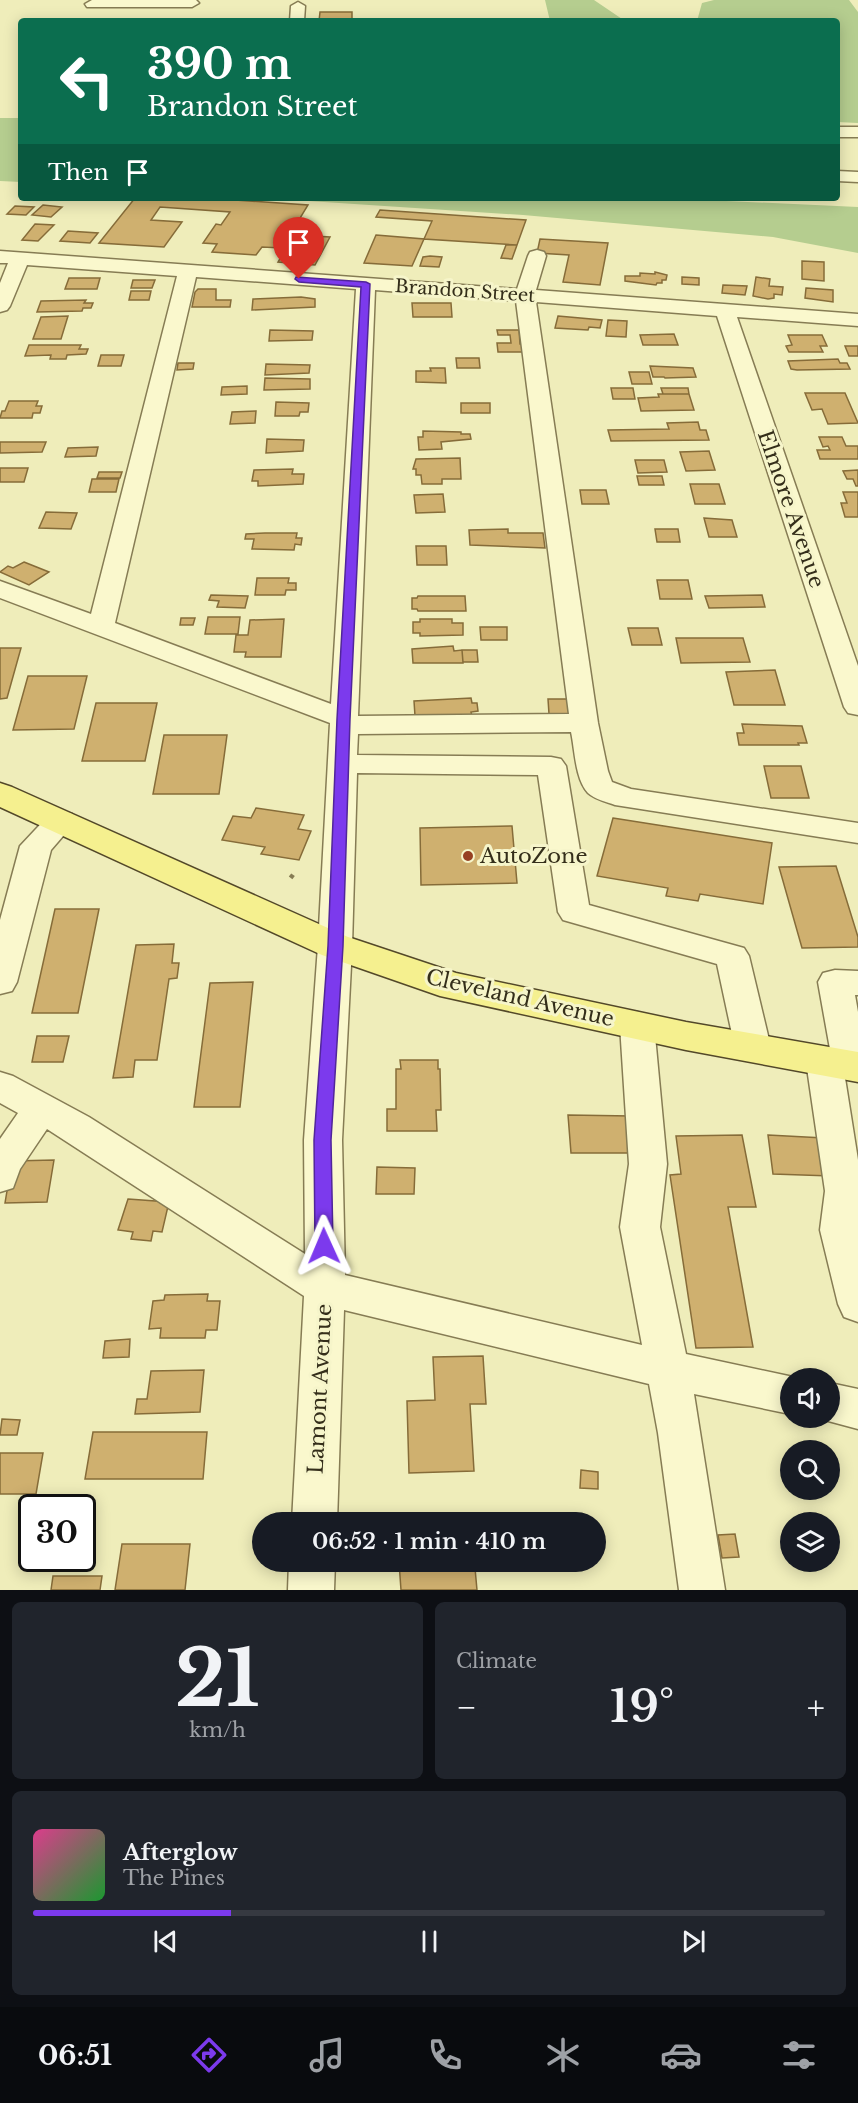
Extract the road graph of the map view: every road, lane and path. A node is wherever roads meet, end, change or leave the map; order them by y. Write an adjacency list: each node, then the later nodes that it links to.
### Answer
1 (93, 2): 2 (street); 4 (street)
2 (193, 2): 5 (street)
3 (298, 6): 6 (street)
4 (87, 18)
5 (190, 18)
6 (297, 18)
7 (840, 132): 8 (street)
8 (858, 132)
9 (840, 176): 10 (street)
10 (858, 177)
11 (537, 256): 16 (street)
12 (0, 257): 13 (street, Brandon Street)
13 (20, 258): 14 (street, Brandon Street); 17 (street)
14 (188, 271): 15 (street, Brandon Street); 21 (street)
15 (366, 284): 16 (street, Brandon Street); 23 (street, Lamont Avenue)
16 (525, 295): 18 (street, Brandon Street); 24 (street)
17 (0, 306)
18 (725, 310): 19 (street, Brandon Street); 22 (street, Elmore Avenue)
19 (858, 320)
20 (0, 589): 21 (street)
21 (101, 627): 23 (street)
22 (858, 707)
23 (344, 722): 24 (street); 25 (street, Lamont Avenue)
24 (584, 723): 28 (street)
25 (342, 764): 29 (street, Lamont Avenue); 33 (street)
26 (0, 794): 27 (main road, Cleveland Avenue)
27 (61, 821): 29 (main road, Cleveland Avenue); 30 (street)
28 (858, 834)
29 (335, 946): 32 (main road, Cleveland Avenue); 38 (street, Lamont Avenue)
30 (0, 982)
31 (858, 983): 34 (street)
32 (638, 1025): 33 (main road, Cleveland Avenue); 40 (street)
33 (753, 1048): 34 (main road, Cleveland Avenue)
34 (844, 1065): 39 (street)
35 (0, 1086): 36 (street)
36 (41, 1108): 37 (street); 38 (street)
37 (0, 1177)
38 (325, 1288): 40 (street); 44 (street, Lamont Avenue)
39 (858, 1304)
40 (669, 1370): 41 (street); 47 (street)
41 (780, 1393)
42 (840, 1405): 43 (street)
43 (858, 1409)
44 (314, 1512)
45 (312, 1572): 46 (street)
46 (311, 1590)
47 (702, 1590)

